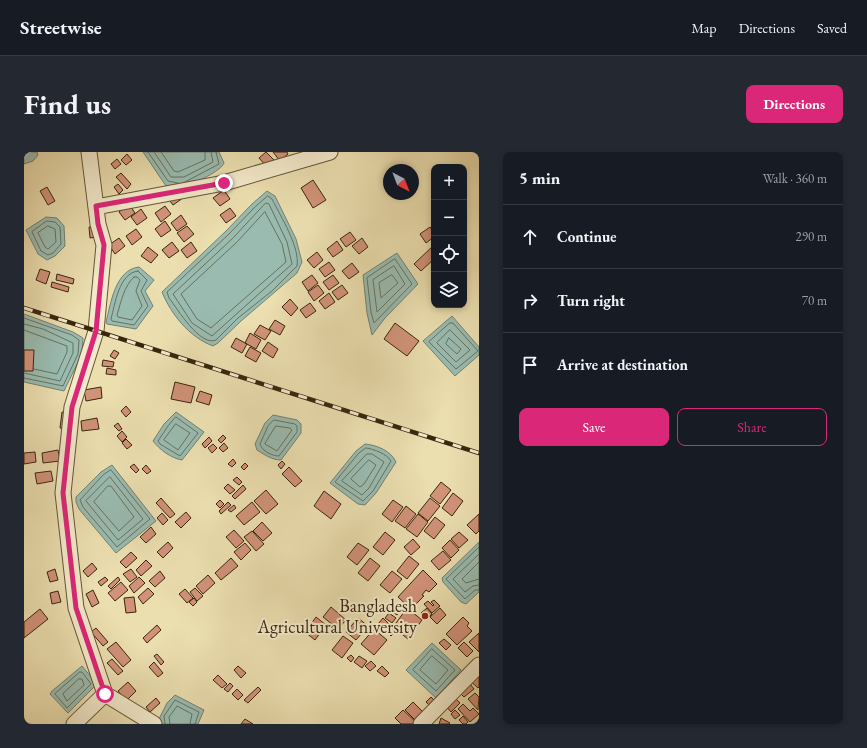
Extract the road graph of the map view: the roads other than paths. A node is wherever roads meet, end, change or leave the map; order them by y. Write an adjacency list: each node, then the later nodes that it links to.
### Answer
1 (90, 152): 3 (street)
2 (330, 152): 3 (street)
3 (96, 206): 5 (street)
4 (479, 665): 8 (street)
5 (105, 694): 6 (street); 7 (street)
6 (74, 724)
7 (154, 724)
8 (421, 724)

